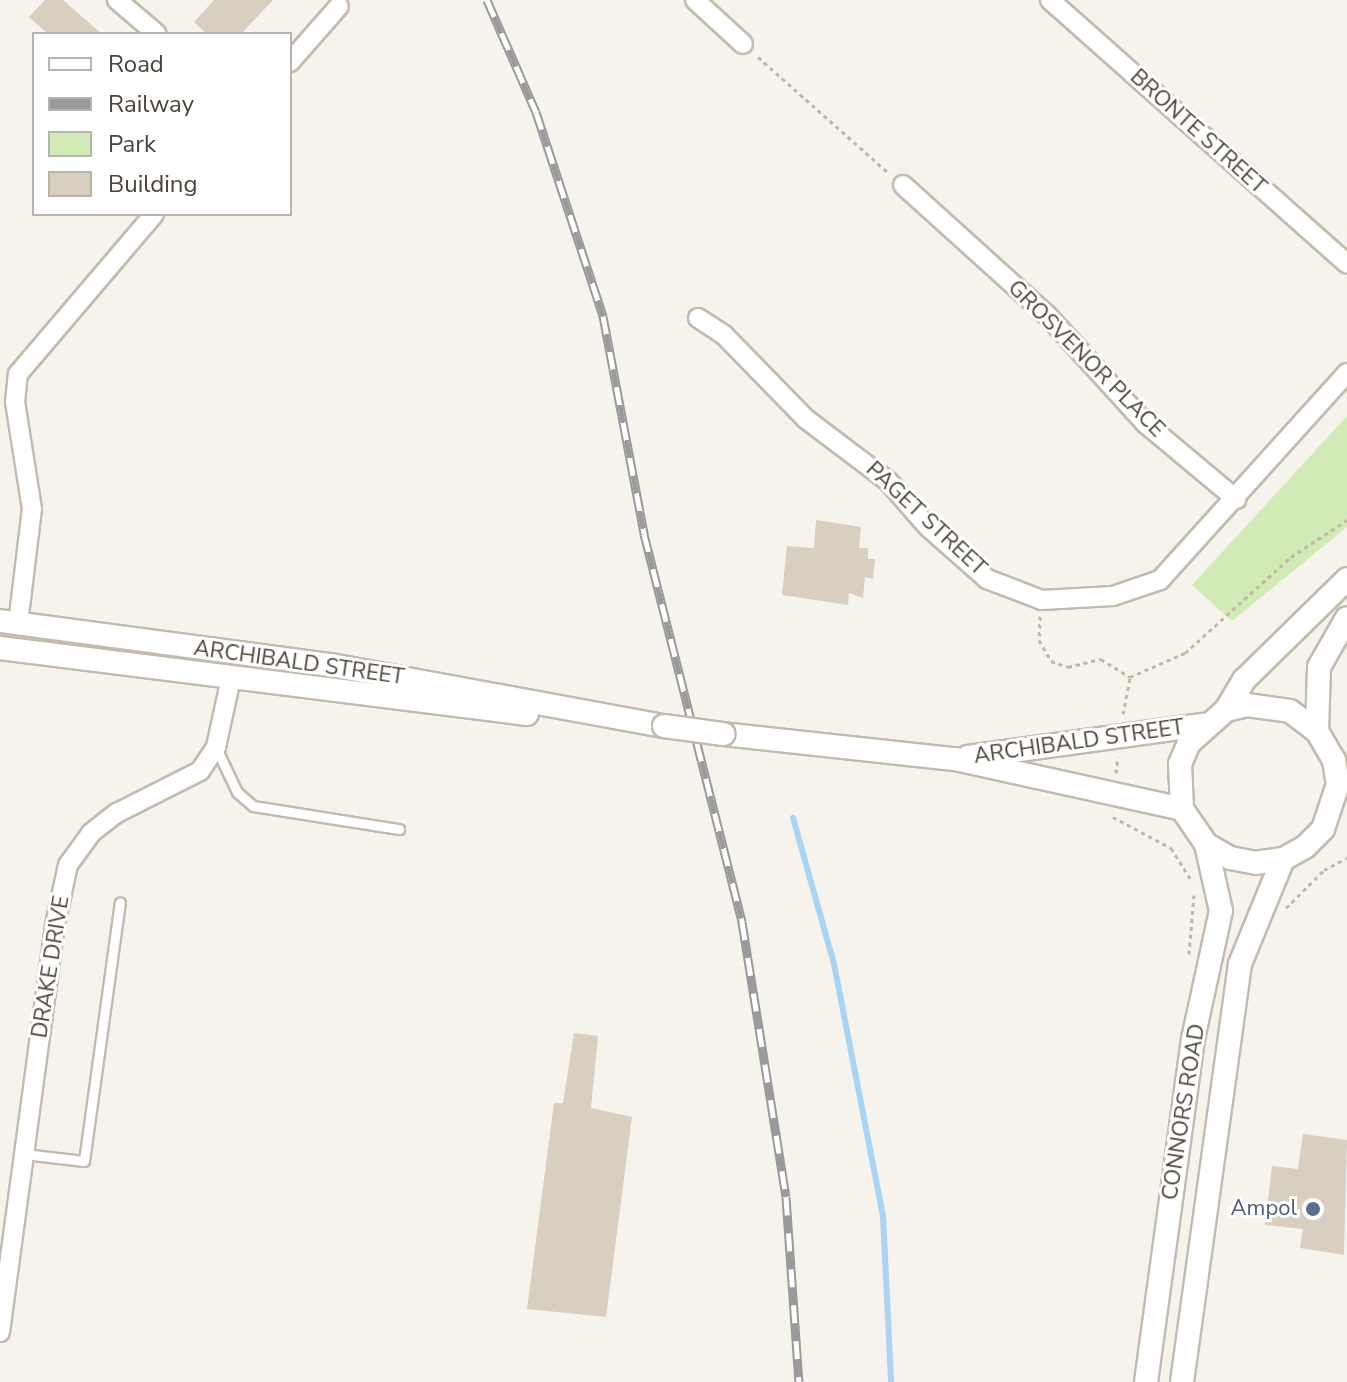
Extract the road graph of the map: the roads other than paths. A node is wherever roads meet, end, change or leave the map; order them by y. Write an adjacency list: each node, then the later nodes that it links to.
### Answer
1 (117, 0): 5 (street)
2 (695, 0): 6 (street)
3 (1050, 0): 10 (street, BRONTE STREET)
4 (339, 6): 7 (street)
5 (155, 32)
6 (743, 44)
7 (292, 60)
8 (903, 185): 13 (street, GROSVENOR PLACE)
9 (152, 216): 16 (street)
10 (1347, 264)
11 (698, 318): 13 (street, PAGET STREET)
12 (1347, 373): 13 (street, PAGET STREET)
13 (1236, 499)
14 (1347, 579): 20 (street)
15 (1347, 618): 23 (street)
16 (9, 623): 17 (street); 18 (street, ARCHIBALD STREET)
17 (7, 649): 19 (street, ARCHIBALD STREET)
18 (234, 653): 19 (street); 21 (street, ARCHIBALD STREET)
19 (231, 678): 21 (street, ARCHIBALD STREET); 24 (street, DRAKE DRIVE)
20 (1226, 710): 22 (street); 23 (street)
21 (596, 716): 25 (street, ARCHIBALD STREET, bridge)
22 (1203, 725): 25 (street, ARCHIBALD STREET); 27 (street)
23 (1317, 731): 26 (street)
24 (216, 747): 28 (lane); 34 (street, DRAKE DRIVE)
25 (955, 759): 27 (street, ARCHIBALD STREET)
26 (1340, 764): 29 (street)
27 (1182, 809): 31 (street)
28 (399, 829)
29 (1323, 829): 30 (street); 32 (street)
30 (1347, 831)
31 (1206, 844): 32 (street); 36 (street, CONNORS ROAD)
32 (1283, 859): 37 (street, CONNORS ROAD)
33 (120, 902): 34 (lane)
34 (24, 1154): 35 (street, DRAKE DRIVE)
35 (0, 1332)
36 (1146, 1382)
37 (1182, 1382)

